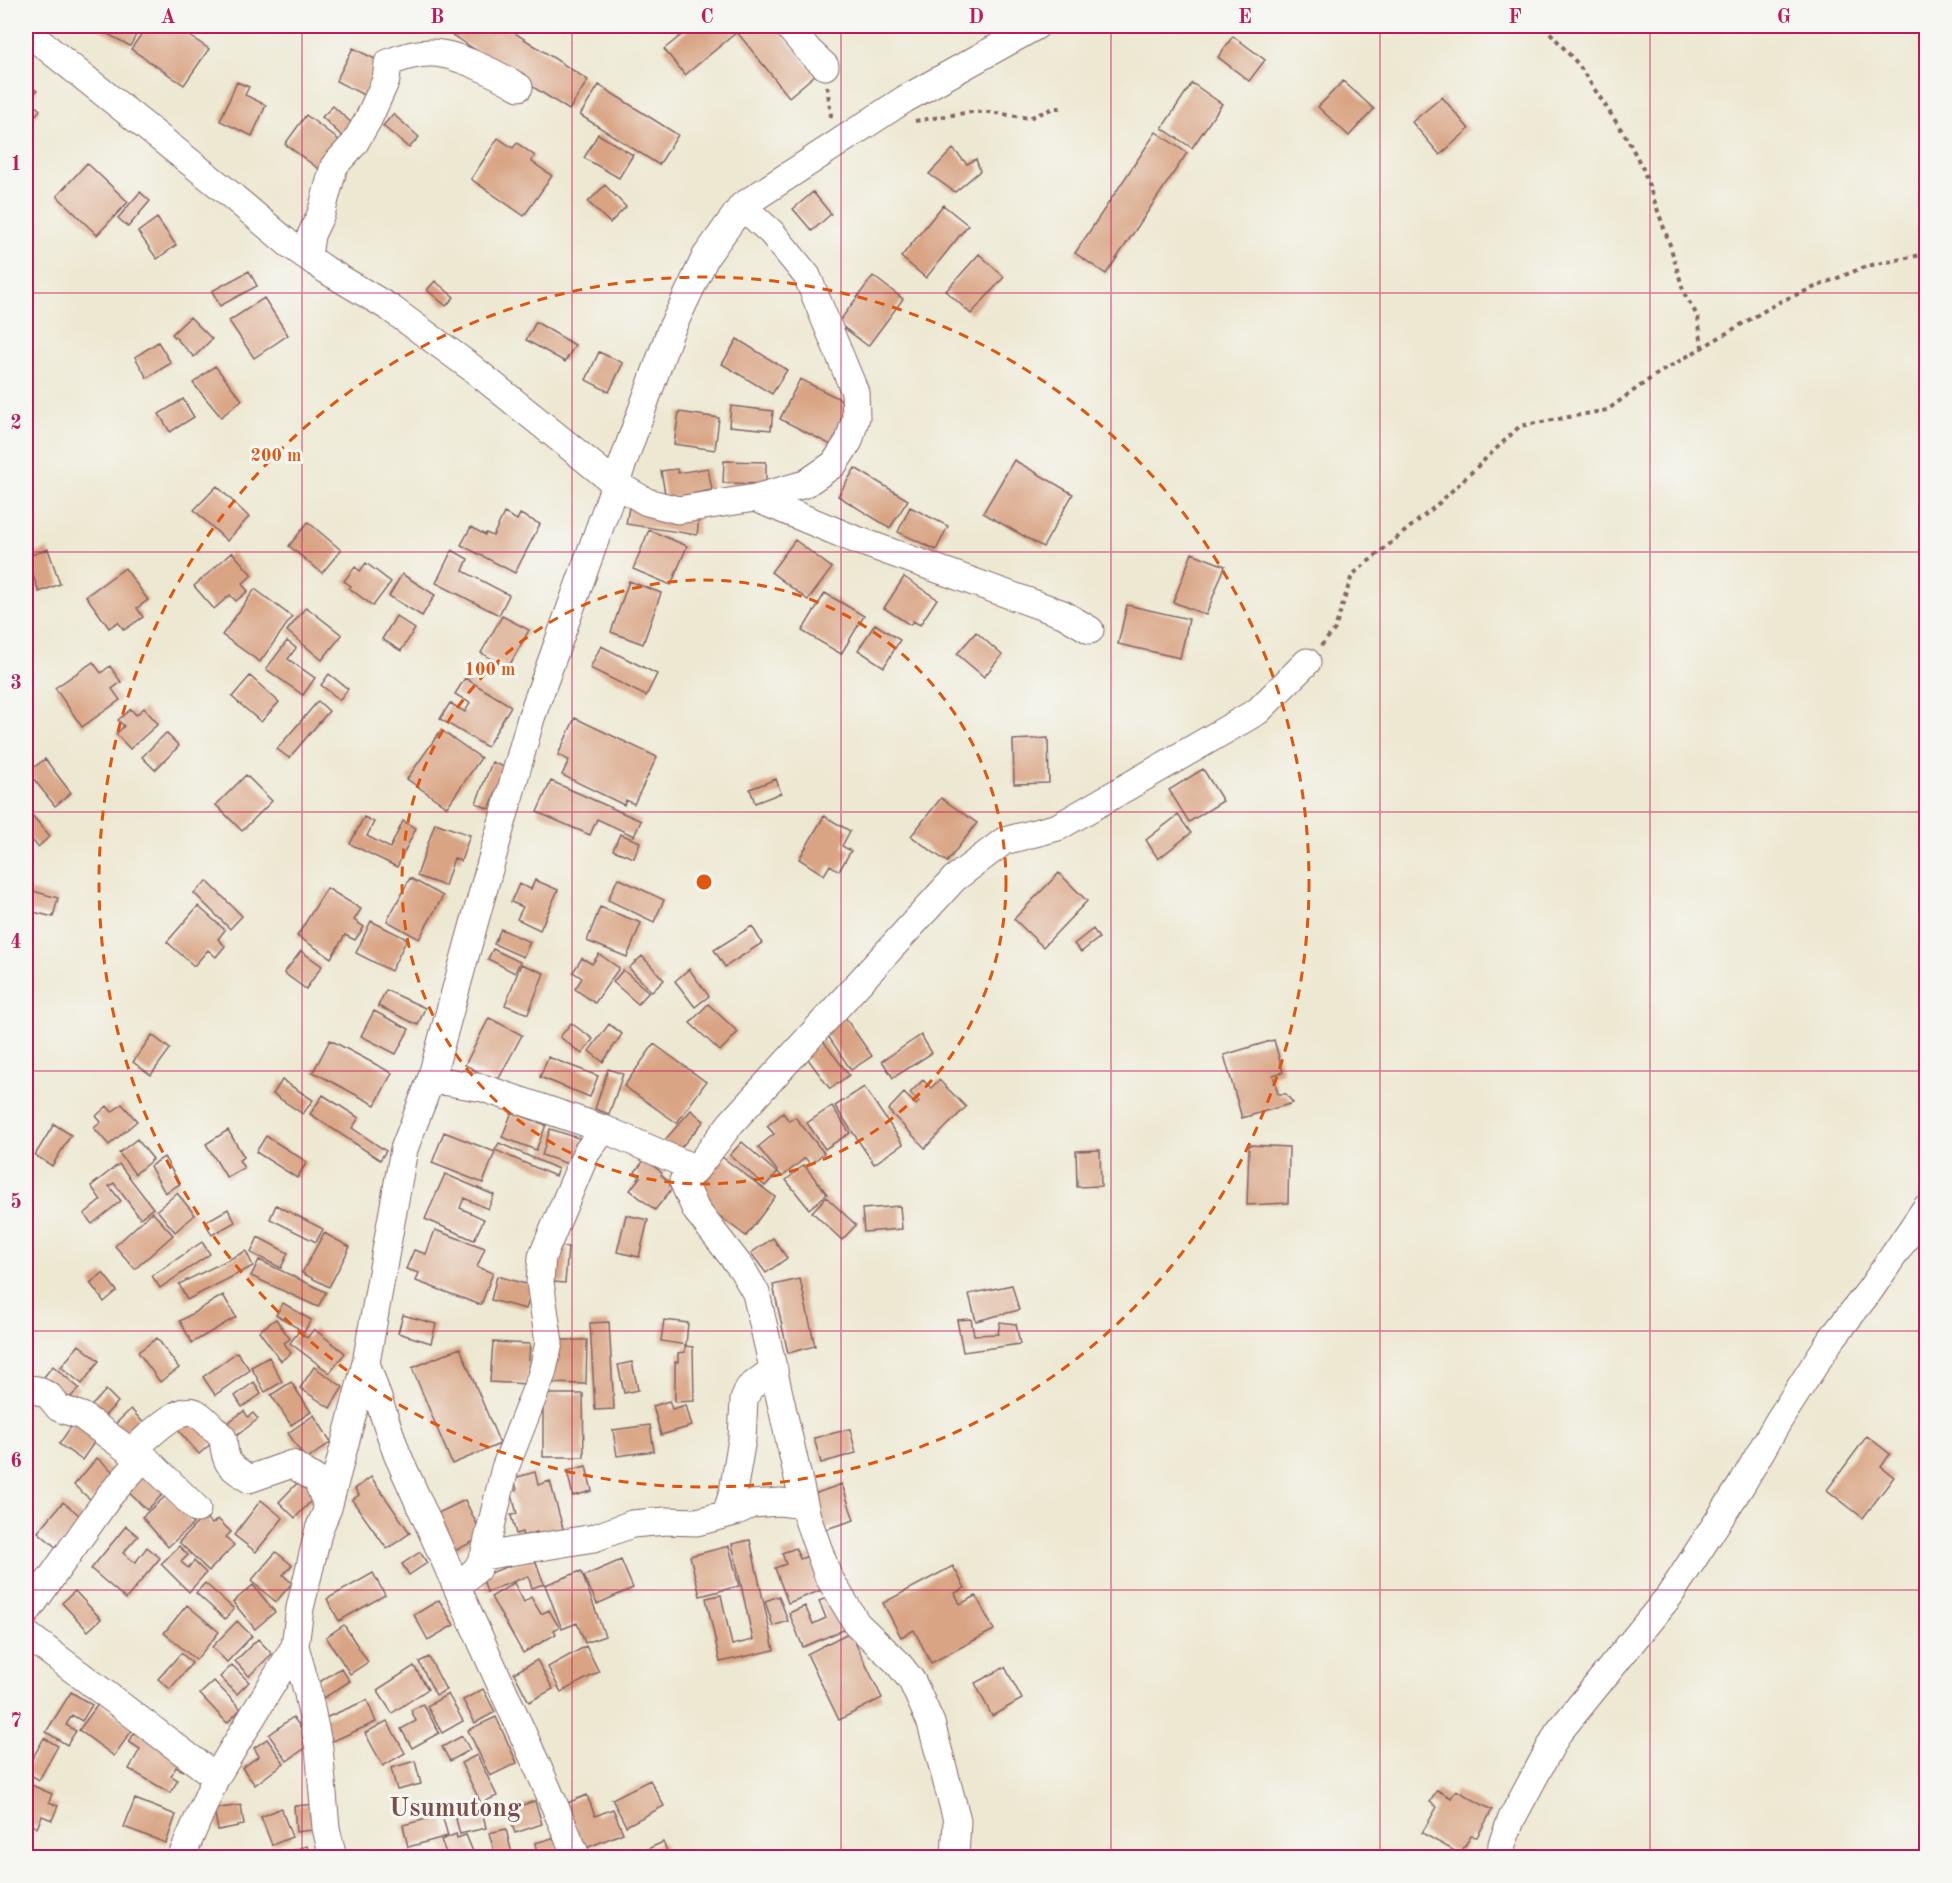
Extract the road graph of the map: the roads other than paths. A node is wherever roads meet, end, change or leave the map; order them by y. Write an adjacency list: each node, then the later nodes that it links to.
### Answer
1 (788, 26): 4 (street)
2 (1036, 26): 6 (street)
3 (26, 31): 7 (street)
4 (825, 66)
5 (519, 87): 7 (street)
6 (742, 206): 8 (street); 9 (street)
7 (308, 257): 8 (street)
8 (616, 484): 9 (street); 12 (street)
9 (755, 498): 10 (street)
10 (1090, 630)
11 (1307, 662): 14 (street)
12 (431, 1079): 13 (street); 16 (street)
13 (604, 1130): 14 (street); 24 (street)
14 (696, 1169): 17 (street)
15 (1926, 1208): 34 (street)
16 (366, 1363): 21 (street); 25 (street)
17 (774, 1369): 20 (street); 23 (street)
18 (26, 1389): 19 (street)
19 (137, 1454): 21 (street); 22 (street); 26 (street)
20 (804, 1504): 23 (street); 33 (street)
21 (328, 1508): 28 (street)
22 (197, 1509)
23 (726, 1514): 24 (street)
24 (484, 1556): 25 (street)
25 (457, 1587): 32 (street)
26 (26, 1613)
27 (26, 1634): 29 (street)
28 (296, 1646): 29 (street); 31 (street)
29 (216, 1777): 30 (street)
30 (181, 1857)
31 (333, 1857)
32 (577, 1857)
33 (955, 1857)
34 (1501, 1857)

